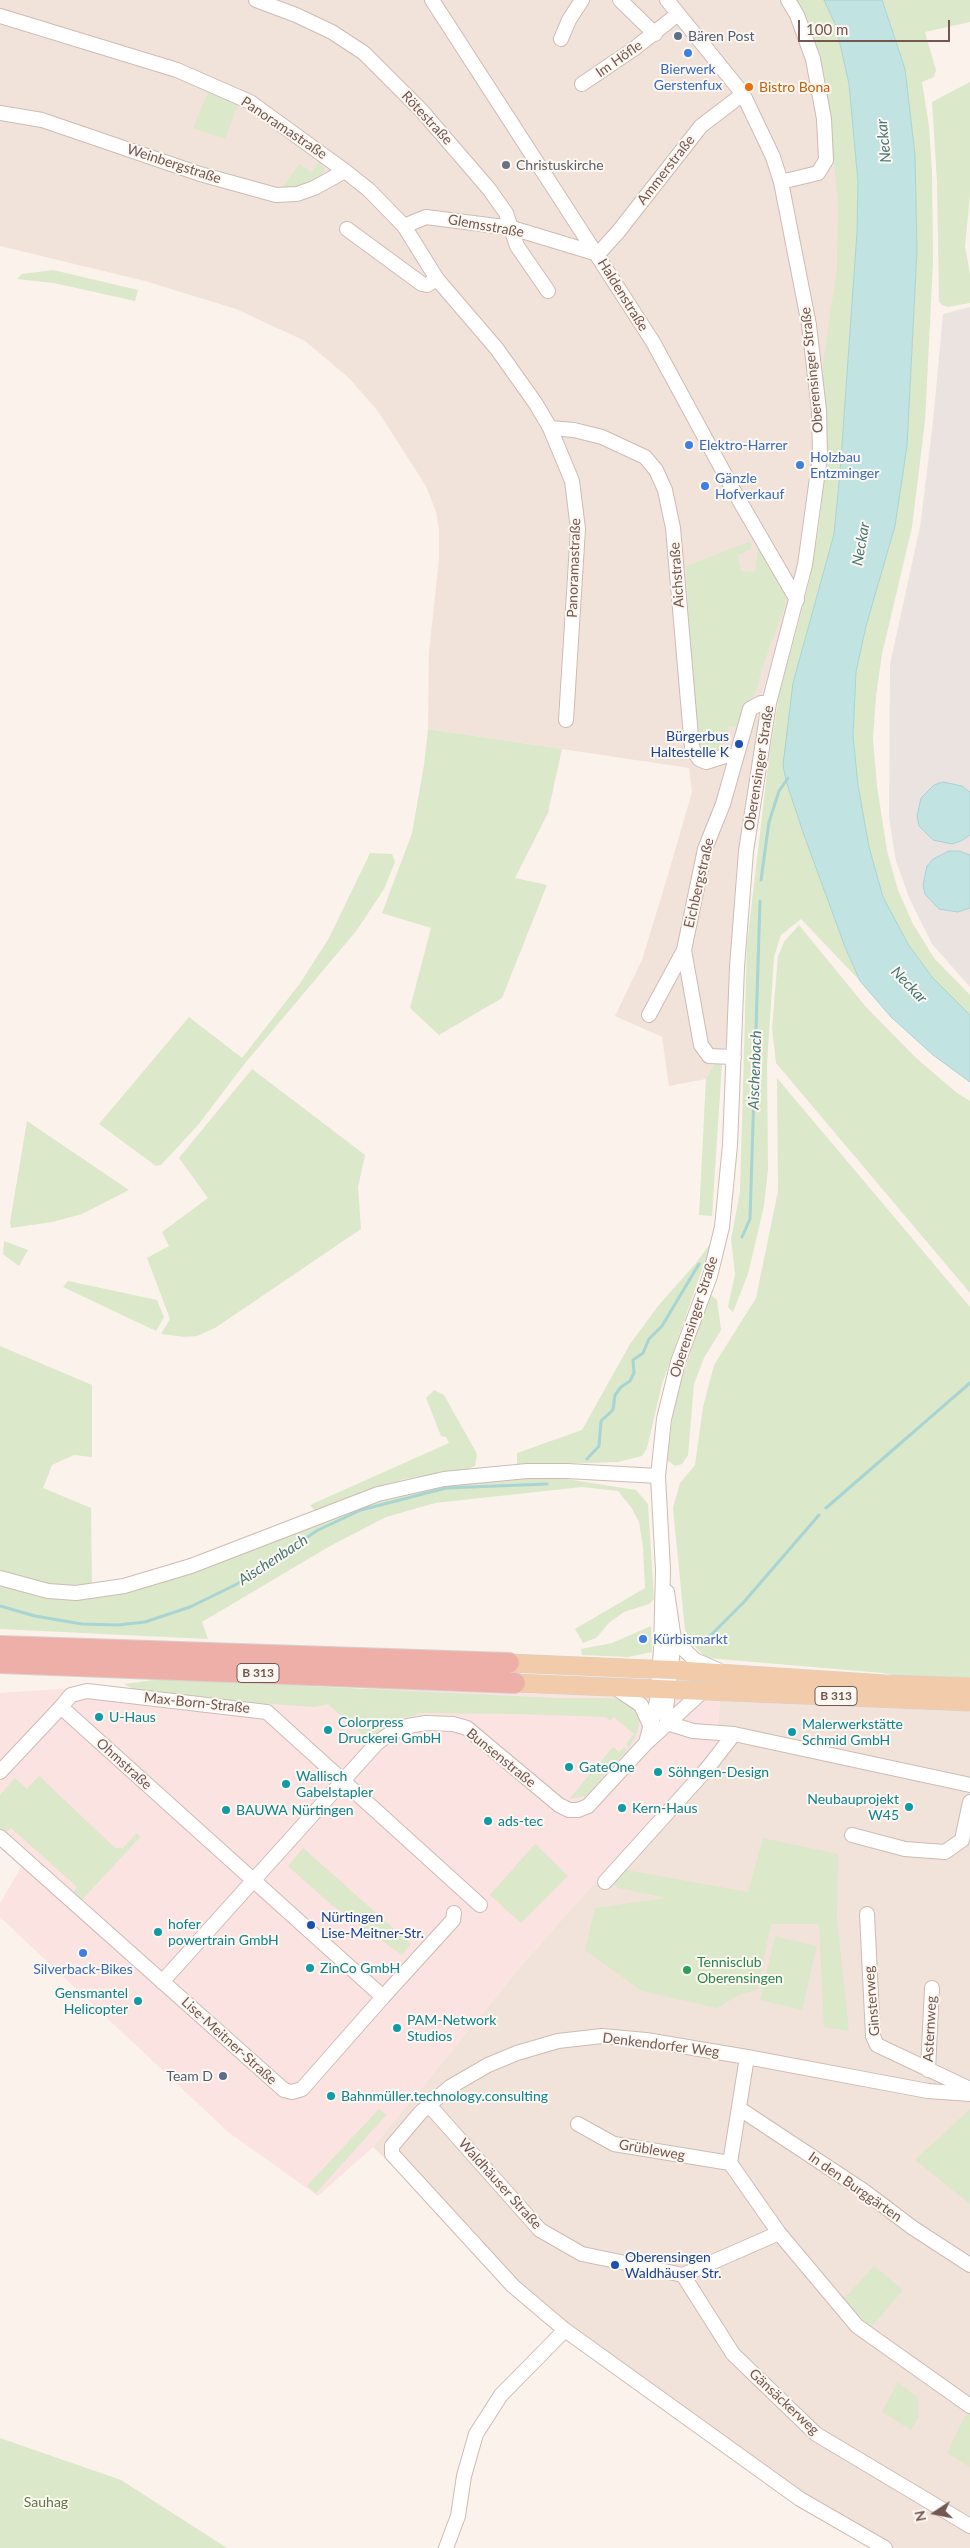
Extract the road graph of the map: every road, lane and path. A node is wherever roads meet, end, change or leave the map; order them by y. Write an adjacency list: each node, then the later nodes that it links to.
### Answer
1 (256, 0): 17 (street, Rötestraße)
2 (432, 0): 19 (street, Haldenstraße)
3 (582, 0): 10 (street)
4 (620, 0): 9 (street, Im Höfle)
5 (667, 0): 7 (street, Oberensinger Straße)
6 (788, 0): 15 (street)
7 (678, 14): 9 (street, Im Höfle); 12 (street, Oberensinger Straße)
8 (0, 16): 14 (street, Panoramastraße)
9 (655, 34): 11 (street, Im Höfle)
10 (561, 40)
11 (582, 84)
12 (743, 94): 15 (street, Oberensinger Straße); 19 (street, Ammerstraße)
13 (0, 113): 14 (street, Weinbergstraße)
14 (345, 170): 16 (street, Panoramastraße)
15 (781, 182): 23 (street, Oberensinger Straße)
16 (404, 226): 17 (street, Glemsstraße); 20 (street, Panoramastraße)
17 (512, 228): 19 (street, Glemsstraße); 21 (street, Rötestraße)
18 (347, 230): 20 (street)
19 (598, 254): 23 (street, Haldenstraße)
20 (438, 279): 22 (street, Panoramastraße)
21 (548, 291)
22 (550, 428): 25 (street, Panoramastraße); 26 (street, Aichstraße)
23 (797, 600): 24 (street, Oberensinger Straße)
24 (769, 703): 26 (street, Eichbergstraße); 29 (street, Oberensinger Straße)
25 (566, 720)
26 (736, 756): 27 (street, Eichbergstraße)
27 (684, 950): 28 (street); 29 (street, Eichbergstraße)
28 (649, 1015)
29 (734, 1057): 30 (street, Oberensinger Straße)
30 (658, 1476): 31 (street, Oberensinger Straße); 32 (street)
31 (663, 1570): 33 (street, Oberensinger Straße); 37 (street, Oberensinger Straße)
32 (0, 1578)
33 (674, 1640): 37 (street, Oberensinger Straße); 38 (street)
34 (0, 1646): 36 (highway, B 313)
35 (0, 1663): 39 (highway, B 313)
36 (510, 1663): 37 (main road, B 313)
37 (666, 1670): 38 (main road, B 313); 42 (street)
38 (728, 1674): 40 (main road, B 313)
39 (515, 1683): 41 (main road, B 313)
40 (970, 1686)
41 (614, 1687): 42 (main road, B 313); 47 (street)
42 (664, 1690): 43 (main road, B 313); 46 (street); 47 (street, Bunsenstraße)
43 (702, 1691): 44 (main road, B 313); 46 (street, Bunsenstraße)
44 (970, 1702)
45 (61, 1707): 50 (street); 51 (street, Max-Born-Straße); 56 (street, Ohmstraße)
46 (667, 1723): 48 (street); 49 (street, Bunsenstraße)
47 (650, 1725): 49 (street, Bunsenstraße)
48 (734, 1734): 52 (street); 57 (street)
49 (646, 1742): 51 (street, Bunsenstraße)
50 (0, 1772)
51 (344, 1780): 56 (street, Bunsenstraße); 58 (street, Max-Born-Straße)
52 (970, 1785)
53 (970, 1802): 54 (street)
54 (852, 1835)
55 (0, 1837): 61 (street)
56 (254, 1881): 61 (street, Bunsenstraße); 63 (street)
57 (605, 1882)
58 (480, 1905)
59 (454, 1913): 63 (street, Lise-Meitner-Straße)
60 (867, 1914): 65 (street, Ginsterweg)
61 (162, 1982): 63 (street, Lise-Meitner-Straße)
62 (932, 1988): 65 (street, Asternweg)
63 (384, 1998)
64 (747, 2056): 67 (street, Denkendorfer Weg); 68 (street, Denkendorfer Weg); 69 (street)
65 (928, 2070): 66 (street, Ginsterweg)
66 (970, 2089)
67 (970, 2094)
68 (429, 2105): 74 (street, Waldhäuser Straße); 75 (street, Denkendorfer Weg)
69 (740, 2109): 71 (street); 73 (street, In den Burggärten)
70 (578, 2124): 71 (street, Grübleweg)
71 (730, 2163): 72 (street)
72 (778, 2234): 74 (street); 76 (street)
73 (970, 2266)
74 (683, 2275): 77 (street, Gänsäckerweg)
75 (565, 2330): 78 (street); 79 (street)
76 (970, 2406)
77 (970, 2526)
78 (446, 2548)
79 (885, 2548)

